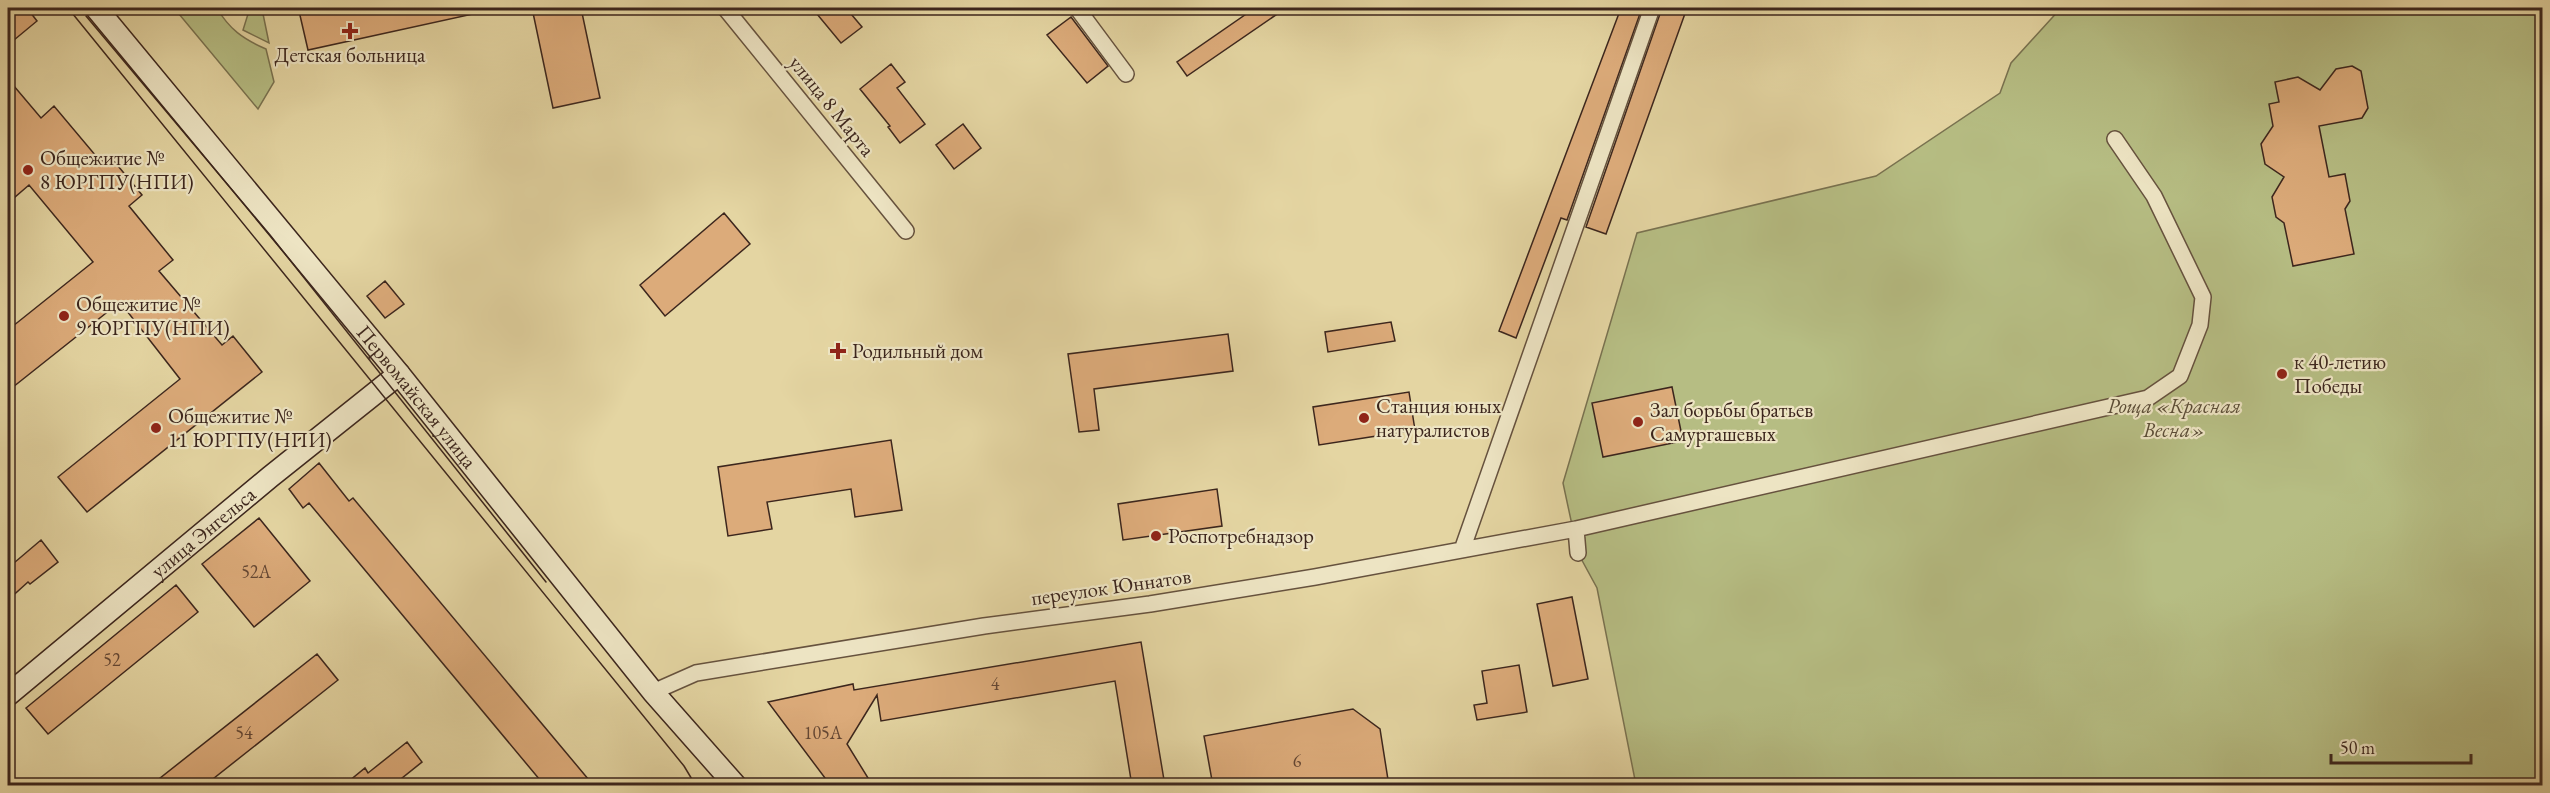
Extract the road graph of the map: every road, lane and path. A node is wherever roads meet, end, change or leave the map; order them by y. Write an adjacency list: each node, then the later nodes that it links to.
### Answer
1 (96, 8): 8 (main road, Первомайская улица)
2 (725, 8): 7 (street, улица 8 Марта)
3 (1077, 8): 5 (street)
4 (1652, 8): 10 (street)
5 (1126, 74)
6 (2115, 139): 9 (street, переулок Юннатов)
7 (906, 231)
8 (399, 374): 12 (main road, Первомайская улица); 13 (main road, улица Энгельса)
9 (1576, 529): 10 (street, переулок Юннатов); 11 (street)
10 (1462, 550): 12 (street, переулок Юннатов)
11 (1578, 553)
12 (653, 692): 14 (main road, Первомайская улица)
13 (8, 695)
14 (736, 786)

